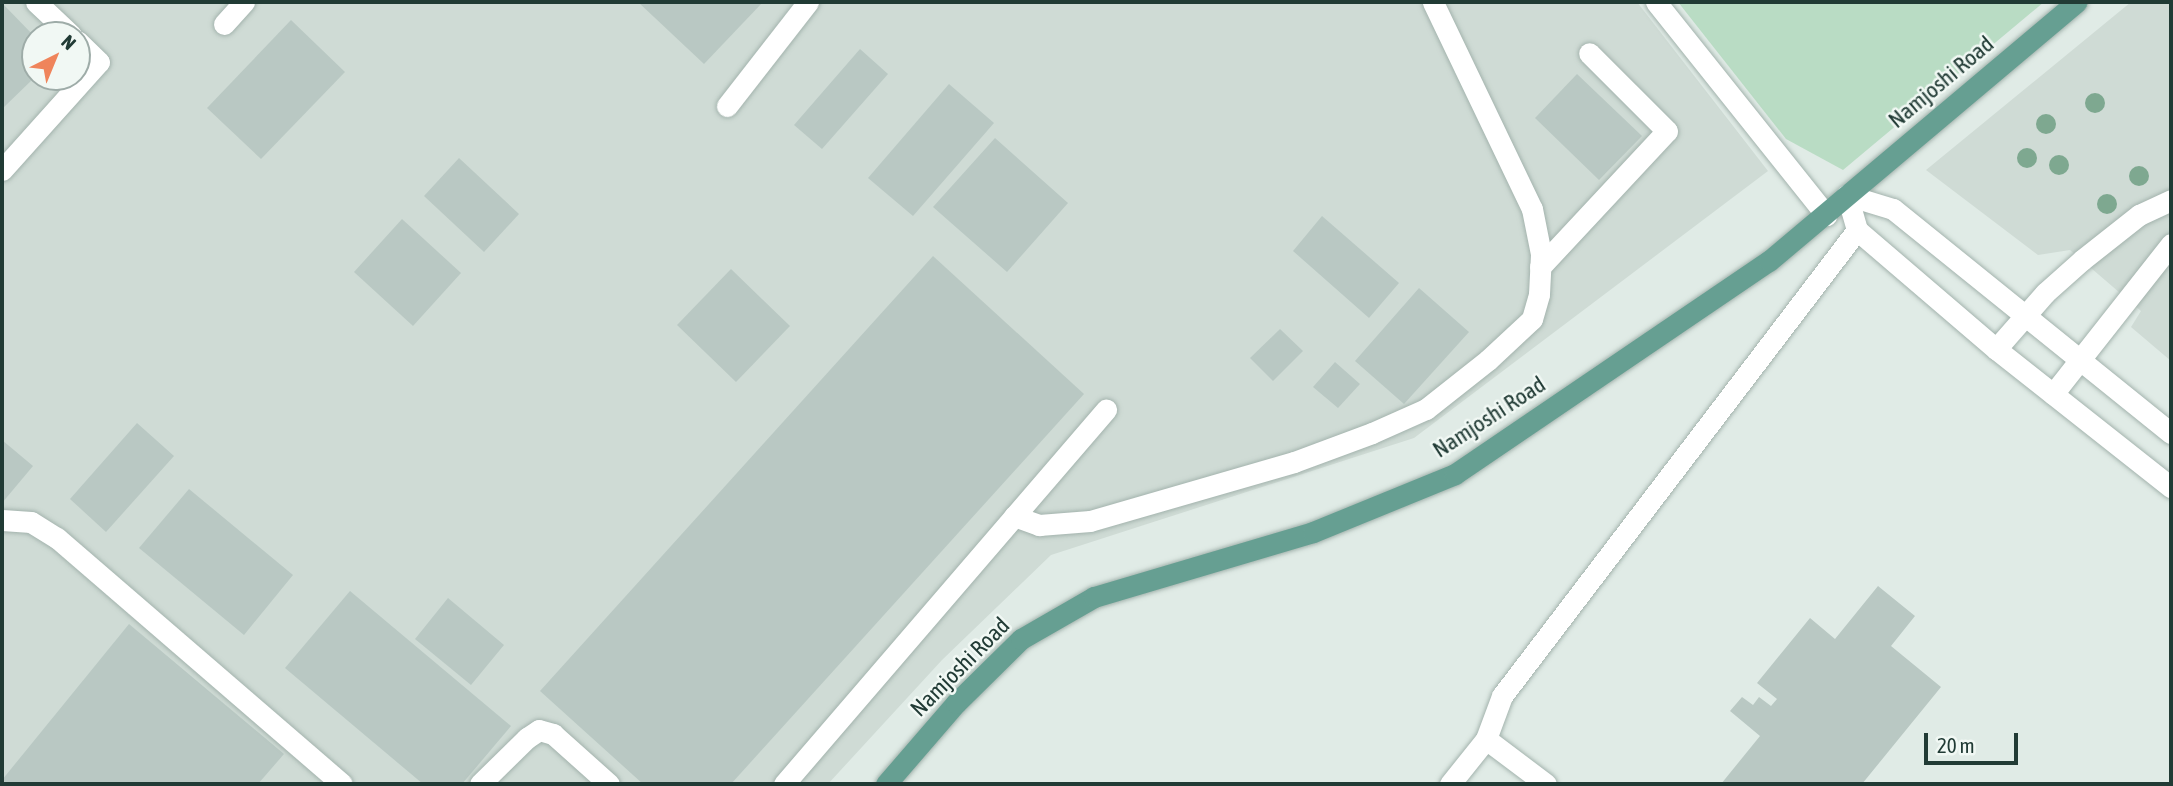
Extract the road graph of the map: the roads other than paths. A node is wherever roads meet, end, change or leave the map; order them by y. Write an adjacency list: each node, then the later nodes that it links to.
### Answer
1 (36, 2): 7 (street)
2 (244, 2): 8 (street)
3 (808, 2): 13 (street)
4 (1433, 2): 20 (street)
5 (1656, 2): 17 (street)
6 (2077, 2): 15 (main road, Namjoshi Road)
7 (56, 21)
8 (224, 24)
9 (1588, 53): 20 (street)
10 (91, 54): 11 (street)
11 (91, 71)
12 (73, 91): 14 (street)
13 (727, 106)
14 (2, 170)
15 (1847, 195): 17 (main road, Namjoshi Road); 18 (street); 21 (street)
16 (2171, 200): 21 (street)
17 (1826, 215): 35 (main road, Namjoshi Road)
18 (1857, 230): 22 (street); 30 (street)
19 (2171, 243): 23 (street)
20 (1540, 267): 28 (street)
21 (2027, 314): 22 (street); 23 (street)
22 (1996, 349): 24 (street)
23 (2080, 360): 24 (street); 26 (street)
24 (2053, 394): 27 (street)
25 (1105, 410): 28 (street)
26 (2171, 433)
27 (2171, 487)
28 (1014, 516): 34 (street)
29 (2, 520): 31 (street)
30 (1486, 739): 36 (street); 37 (street)
31 (342, 784)
32 (480, 784): 33 (street)
33 (609, 784)
34 (784, 784)
35 (886, 784)
36 (1450, 784)
37 (1546, 784)

